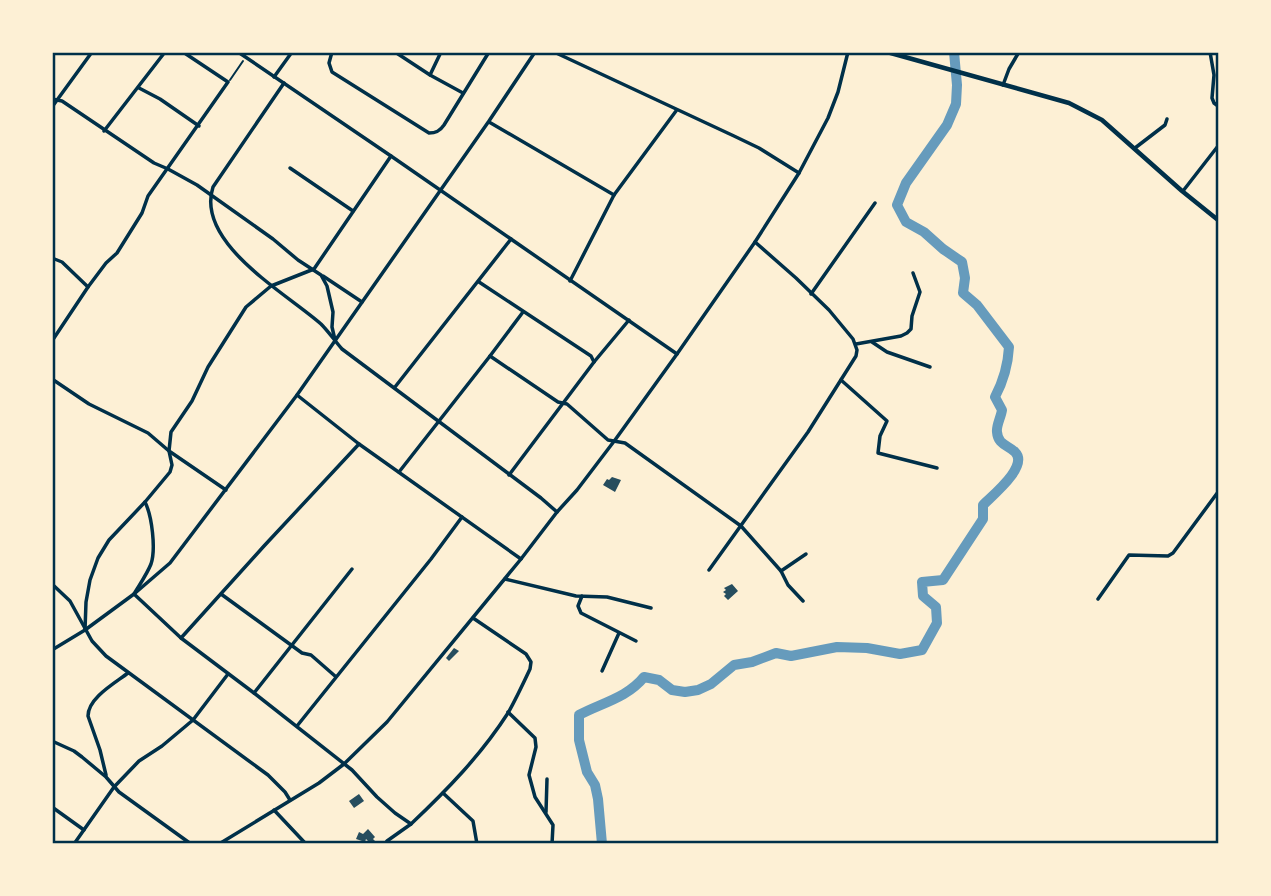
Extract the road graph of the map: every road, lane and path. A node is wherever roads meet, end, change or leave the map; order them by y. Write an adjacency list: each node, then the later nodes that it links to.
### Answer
1 (92, 52): 24 (street)
2 (165, 52): 22 (street)
3 (183, 52): 19 (street)
4 (238, 52): 16 (street)
5 (292, 52): 18 (street)
6 (332, 52): 23 (street)
7 (395, 52): 17 (street)
8 (441, 52): 17 (street)
9 (489, 52): 23 (street)
10 (535, 52): 29 (street)
11 (554, 52): 27 (street)
12 (848, 52): 37 (street)
13 (887, 52): 21 (street)
14 (1019, 52): 21 (street)
15 (1210, 52): 25 (street)
16 (246, 58): 18 (street); 19 (path)
17 (430, 75): 23 (street)
18 (274, 77): 20 (street)
19 (228, 82): 30 (street)
20 (284, 83): 34 (street); 40 (street)
21 (1003, 85): 33 (street)
22 (139, 88): 30 (street); 31 (street)
23 (463, 93)
24 (55, 99): 26 (street); 31 (street)
25 (1219, 106)
26 (52, 107)
27 (676, 110): 37 (street); 41 (street)
28 (1167, 119): 33 (street)
29 (489, 121): 38 (street); 41 (street)
30 (199, 126): 36 (street)
31 (104, 131): 36 (street)
32 (1219, 146): 39 (street)
33 (1135, 148): 39 (street)
34 (391, 156): 38 (street); 43 (street)
35 (289, 168): 43 (street)
36 (168, 169): 40 (street); 54 (street)
37 (799, 173): 46 (street)
38 (440, 191): 45 (street); 56 (street)
39 (1182, 191): 44 (street)
40 (210, 195): 48 (street); 53 (street)
41 (614, 195): 51 (street)
42 (875, 203): 55 (street)
43 (353, 211): 48 (street)
44 (1219, 220)
45 (511, 239): 51 (street); 52 (street)
46 (755, 242): 55 (street); 63 (street)
47 (52, 258): 54 (street)
48 (314, 269): 50 (street); 53 (street)
49 (913, 273): 61 (street)
50 (321, 275): 56 (street); 60 (street)
51 (570, 281): 58 (street)
52 (478, 282): 57 (street); 69 (street)
53 (271, 286): 60 (street); 75 (street)
54 (88, 287): 59 (street)
55 (811, 294): 62 (street)
56 (362, 302): 60 (street)
57 (523, 312): 64 (street); 65 (street)
58 (629, 320): 63 (street); 65 (street)
59 (52, 341)
60 (335, 341): 69 (street); 70 (street)
61 (872, 342): 62 (street); 66 (street)
62 (856, 344): 68 (street)
63 (677, 354): 73 (street)
64 (490, 356): 71 (street); 72 (street)
65 (594, 362): 71 (street)
66 (930, 367)
67 (52, 379): 75 (street)
68 (841, 380): 76 (street); 84 (street)
69 (395, 387): 72 (street)
70 (297, 395): 74 (street); 79 (street)
71 (563, 403): 73 (street); 78 (street)
72 (438, 421): 77 (street); 78 (street)
73 (615, 440): 82 (street); 84 (street)
74 (359, 444): 77 (street); 93 (street)
75 (169, 451): 79 (street); 81 (street)
76 (937, 468)
77 (399, 472): 83 (street)
78 (509, 475): 82 (street)
79 (226, 490): 92 (street)
80 (1219, 492): 95 (street)
81 (145, 502): 92 (street); 99 (street)
82 (557, 512): 86 (street)
83 (463, 516): 86 (street); 108 (street)
84 (741, 526): 88 (street); 89 (street)
85 (806, 554): 89 (street)
86 (521, 559): 90 (street)
87 (352, 569): 103 (street)
88 (709, 570)
89 (781, 571): 96 (street)
90 (505, 579): 94 (street); 98 (street)
91 (52, 584): 99 (street)
92 (134, 594): 99 (street); 101 (street)
93 (221, 594): 101 (street); 103 (street)
94 (582, 596): 97 (street); 100 (street)
95 (1098, 598)
96 (803, 601)
97 (651, 608)
98 (473, 617): 110 (street); 114 (street)
99 (85, 630): 104 (street); 106 (street)
100 (619, 633): 102 (street); 105 (street)
101 (181, 638): 107 (street)
102 (636, 641)
103 (292, 645): 108 (street); 109 (street)
104 (52, 650)
105 (602, 671)
106 (128, 673): 111 (street); 115 (street)
107 (228, 674): 109 (street); 111 (street)
108 (336, 677): 112 (street)
109 (254, 693): 112 (street)
110 (509, 712): 118 (street); 122 (street)
111 (193, 720): 117 (street); 119 (street)
112 (297, 726): 114 (street)
113 (52, 741): 115 (street)
114 (344, 764): 119 (street); 123 (street)
115 (106, 777): 117 (street)
116 (547, 779): 122 (street)
117 (114, 787): 124 (street); 128 (street)
118 (443, 793): 123 (street); 132 (street)
119 (290, 800): 121 (street)
120 (52, 807): 124 (street)
121 (274, 810): 125 (street); 130 (street)
122 (546, 814): 133 (street)
123 (411, 824): 131 (street)
124 (84, 831): 127 (street)
125 (236, 834): 126 (street); 129 (street)
126 (233, 842)
127 (74, 844)
128 (191, 844)
129 (219, 844)
130 (306, 844)
131 (385, 844)
132 (477, 844)
133 (552, 844)

